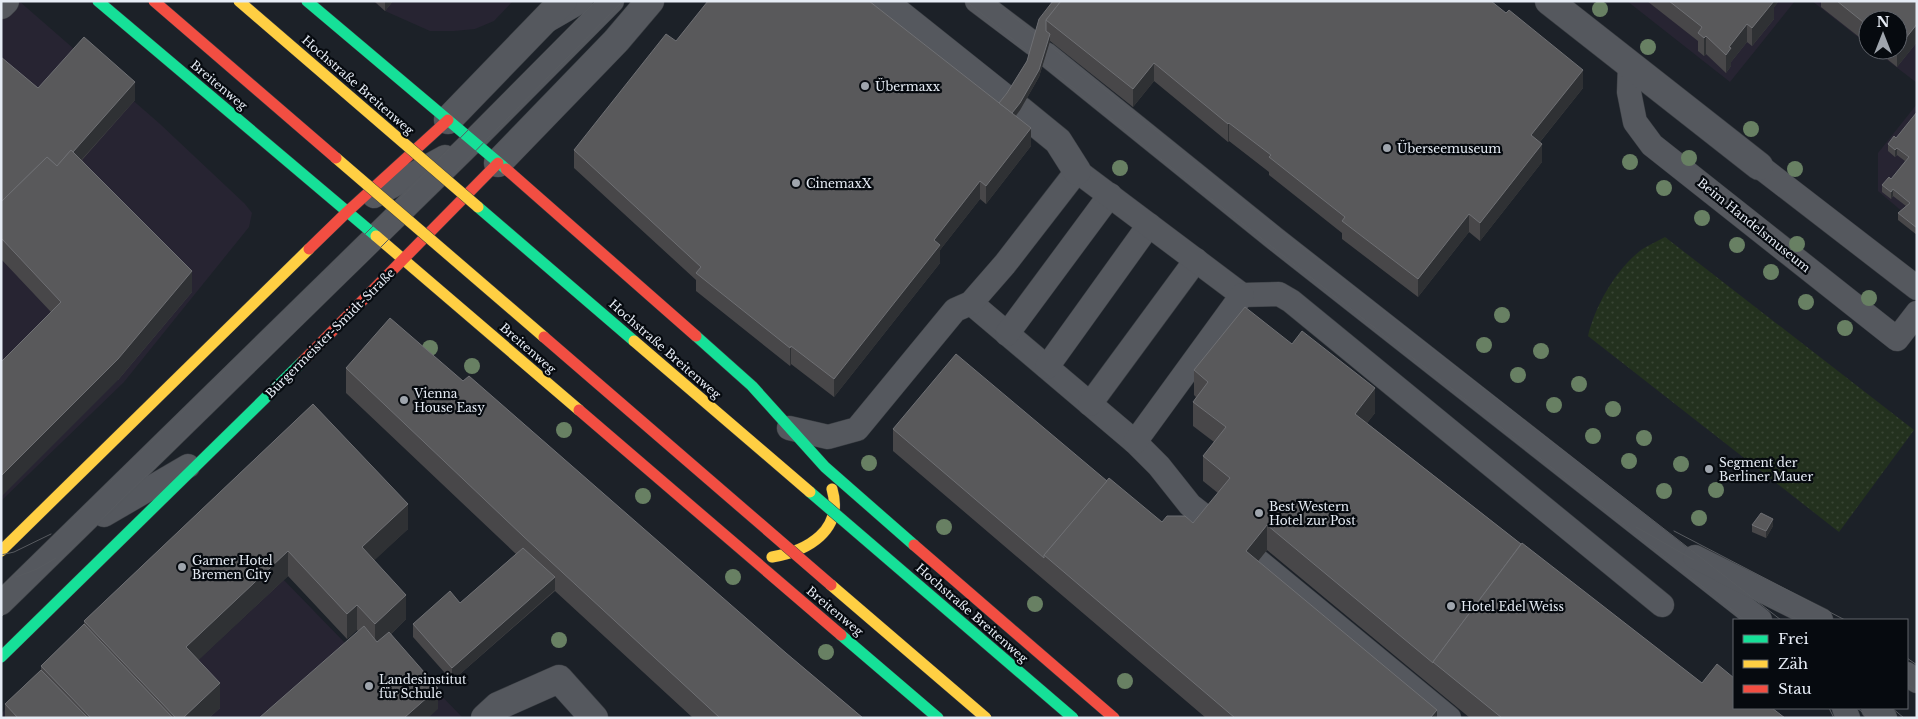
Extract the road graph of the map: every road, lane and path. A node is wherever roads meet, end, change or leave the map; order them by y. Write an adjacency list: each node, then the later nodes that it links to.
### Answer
1 (4, 1): 13 (street)
2 (98, 1): 22 (main road, Breitenweg)
3 (154, 1): 53 (main road, bridge)
4 (239, 1): 54 (main road, Hochstraße Breitenweg, bridge)
5 (308, 1): 16 (main road)
6 (563, 1): 14 (street)
7 (581, 1): 14 (lane)
8 (612, 1): 17 (lane)
9 (650, 1): 18 (street, Bürgermeister-Smidt-Straße)
10 (883, 1): 20 (street)
11 (977, 1): 40 (lane)
12 (1549, 1): 15 (street)
13 (1, 5)
14 (540, 25): 16 (street)
15 (1630, 65): 19 (street); 30 (lane, Beim Handelsmuseum)
16 (448, 120): 17 (main road); 22 (main road)
17 (473, 142): 18 (main road); 22 (lane); 24 (lane)
18 (498, 163): 25 (main road, Bürgermeister-Smidt-Straße); 34 (main road)
19 (1759, 166): 27 (lane)
20 (1077, 170): 21 (lane); 29 (lane)
21 (1110, 196): 23 (lane); 31 (lane)
22 (346, 212): 24 (main road, Breitenweg); 41 (main road)
23 (1149, 225): 26 (lane); 32 (lane)
24 (376, 237): 25 (main road, Breitenweg); 39 (lane)
25 (404, 260): 36 (main road, Bürgermeister-Smidt-Straße); 42 (main road, Breitenweg)
26 (1196, 260): 28 (lane); 33 (lane)
27 (1917, 288)
28 (1242, 295): 35 (lane); 45 (lane)
29 (972, 304): 31 (lane); 34 (lane)
30 (1917, 313)
31 (1007, 334): 32 (lane)
32 (1047, 367): 33 (lane)
33 (1090, 404): 35 (lane)
34 (789, 428): 37 (main road)
35 (1135, 442): 38 (lane)
36 (205, 457): 39 (lane); 48 (main road, Bürgermeister-Smidt-Straße)
37 (825, 467): 42 (main road); 55 (main road)
38 (1213, 523)
39 (74, 532): 44 (lane)
40 (1657, 539): 46 (lane); 47 (lane)
41 (1, 551)
42 (754, 560): 52 (main road, Breitenweg)
43 (1258, 560): 56 (lane)
44 (1, 603)
45 (1662, 605)
46 (1759, 619)
47 (1818, 619)
48 (1, 657)
49 (1873, 709): 57 (lane)
50 (485, 718): 51 (street)
51 (594, 718)
52 (938, 718)
53 (986, 718)
54 (1073, 718)
55 (1114, 718)
56 (1449, 718)
57 (1885, 718)

